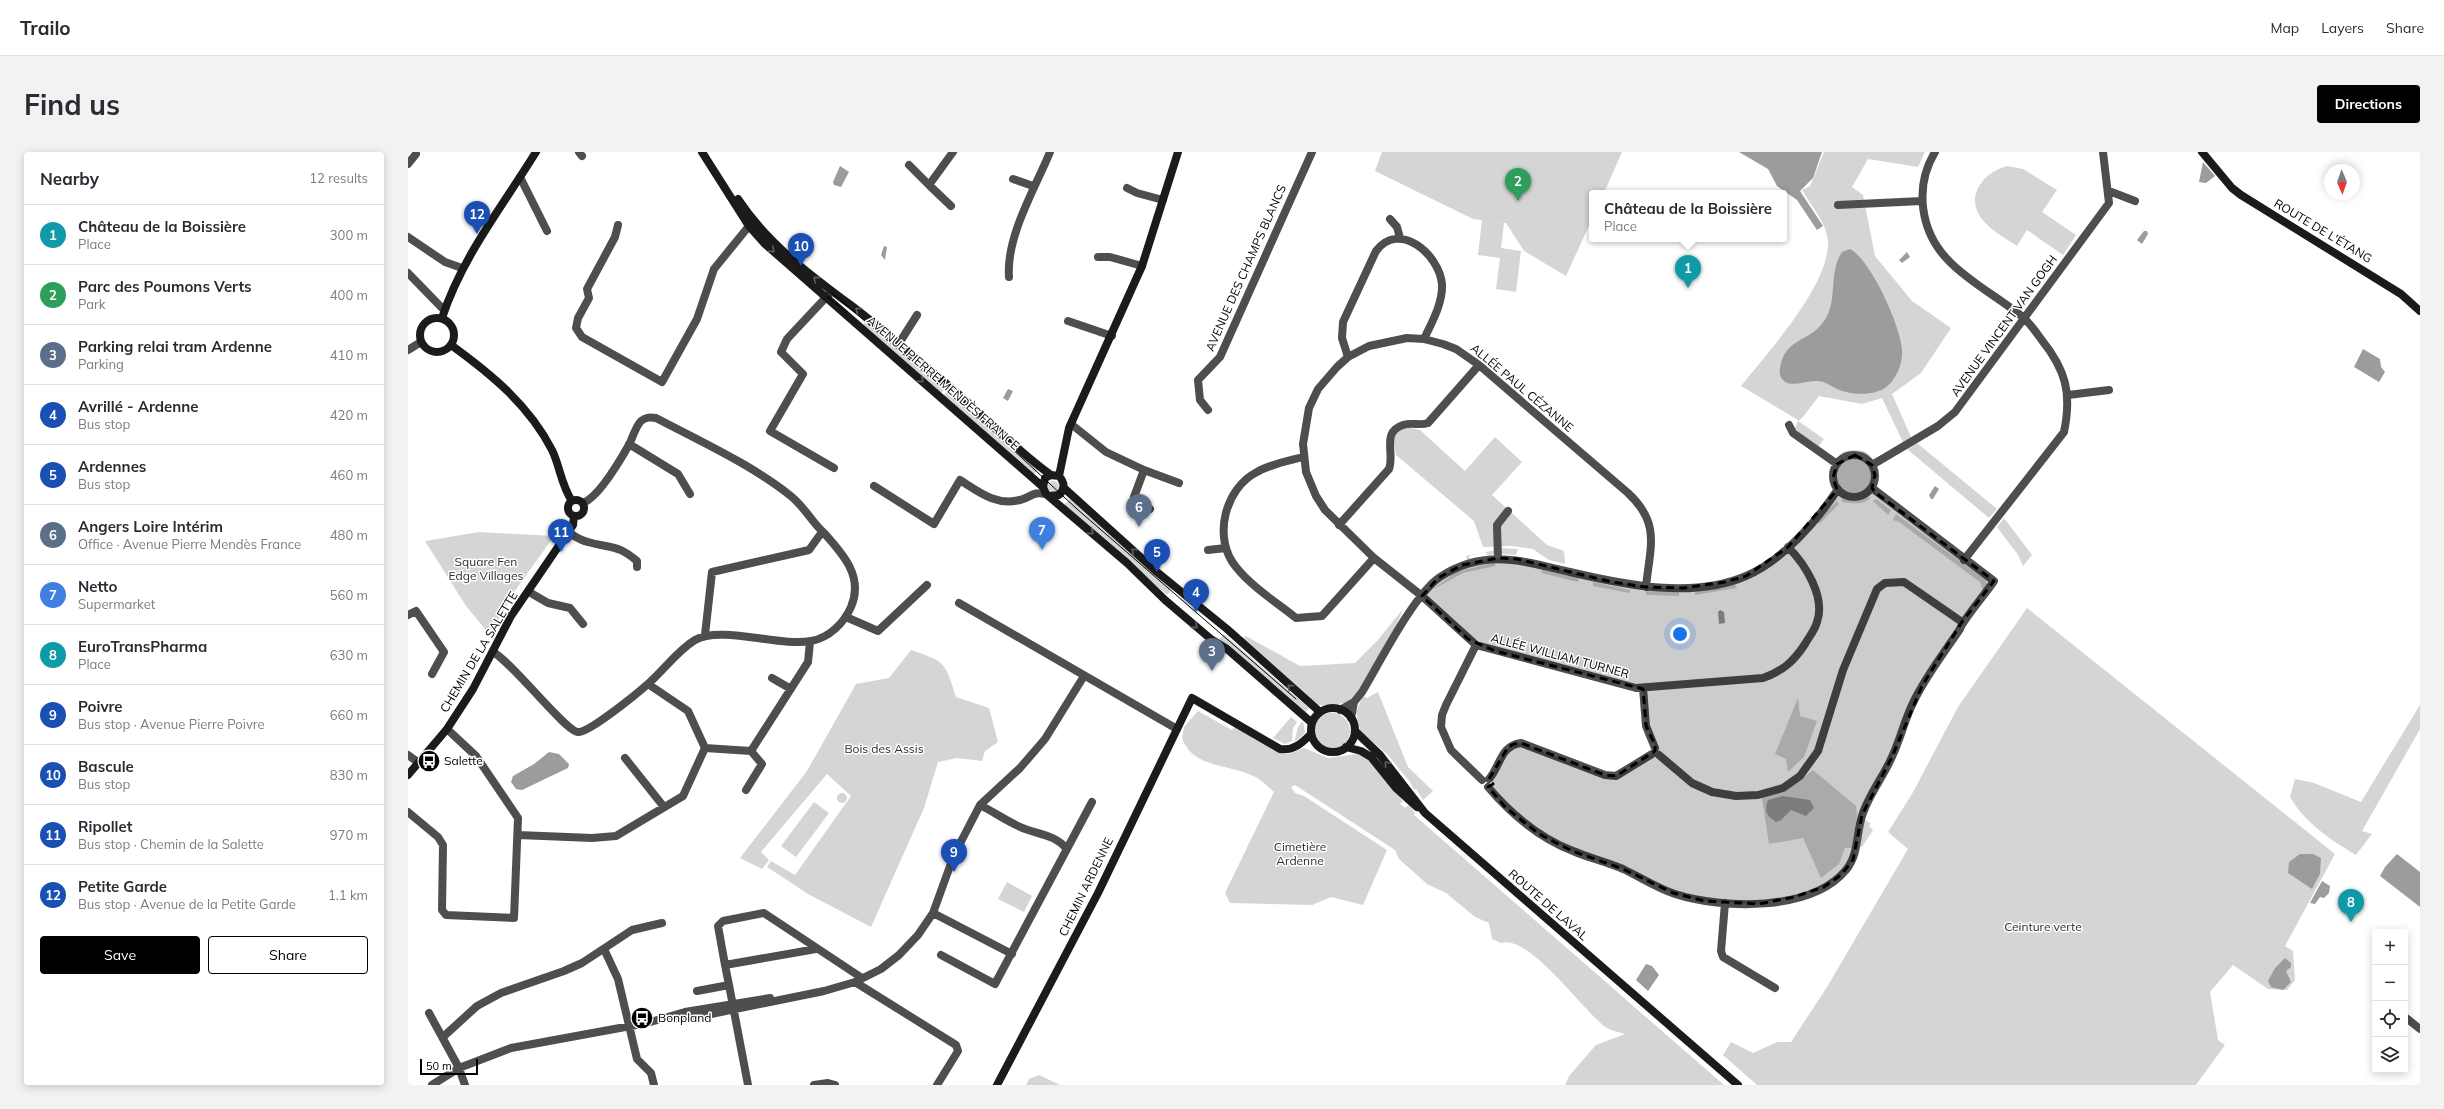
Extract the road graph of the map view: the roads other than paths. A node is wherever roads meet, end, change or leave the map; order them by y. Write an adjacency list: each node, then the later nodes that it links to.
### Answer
1 (536, 152): 14 (main road)
2 (702, 152): 27 (main road)
3 (708, 152): 36 (main road, one-way to 3)
4 (953, 152): 16 (street)
5 (1050, 152): 17 (street)
6 (1178, 152): 20 (main road)
7 (1312, 152): 52 (street, AVENUE DES CHAMPS BLANCS)
8 (1936, 152): 21 (street)
9 (2103, 152): 19 (street, AVENUE VINCENT VAN GOGH)
10 (2202, 152): 37 (main road, ROUTE DE L'ÉTANG)
11 (416, 154): 12 (street)
12 (408, 164)
13 (909, 165): 16 (street)
14 (520, 177): 28 (street); 33 (main road)
15 (1013, 179): 17 (street)
16 (928, 185): 24 (street)
17 (1033, 186): 35 (street)
18 (1127, 188): 20 (street)
19 (2109, 191): 22 (street); 40 (street, AVENUE VINCENT VAN GOGH)
20 (1163, 200): 32 (main road)
21 (1922, 201): 23 (street); 40 (street)
22 (2135, 201)
23 (1838, 205)
24 (951, 206)
25 (1390, 219): 30 (street)
26 (618, 225): 27 (street)
27 (750, 226): 36 (main road, one-way to 36)
28 (547, 231)
29 (408, 237): 33 (street)
30 (1400, 238): 43 (street); 48 (street)
31 (1098, 257): 32 (street)
32 (1142, 266): 42 (main road)
33 (462, 268): 38 (main road)
34 (408, 274): 38 (street)
35 (1009, 277)
36 (829, 295): 46 (main road, AVENUE PIERRE MENDÈS FRANCE, one-way to 36); 59 (street); 67 (main road, AVENUE PIERRE MENDÈS FRANCE, one-way to 67)
37 (2420, 311)
38 (443, 314): 44 (main road); 45 (main road)
39 (917, 315): 46 (street)
40 (2025, 319): 51 (street); 58 (street, AVENUE VINCENT VAN GOGH)
41 (1068, 321): 42 (street)
42 (1112, 336): 53 (main road)
43 (1424, 339): 48 (street, ALLÉE PAUL CÉZANNE); 49 (street, ALLÉE PAUL CÉZANNE)
44 (421, 342): 45 (main road); 47 (street)
45 (451, 345): 69 (main road)
46 (898, 345): 61 (main road, AVENUE PIERRE MENDÈS FRANCE)
47 (408, 350)
48 (1348, 357): 56 (street, ALLÉE PAUL CÉZANNE)
49 (1479, 365): 74 (street); 85 (street, ALLÉE PAUL CÉZANNE)
50 (2109, 390): 51 (street)
51 (2068, 395): 82 (street)
52 (1208, 410)
53 (1071, 424): 60 (street); 61 (main road)
54 (1789, 425): 57 (street)
55 (629, 444): 68 (street); 70 (street); 76 (street)
56 (1303, 457): 74 (street, ALLÉE PAUL CÉZANNE); 78 (street)
57 (1835, 462): 58 (street); 66 (street)
58 (1872, 466): 65 (street)
59 (834, 468)
60 (1144, 470): 62 (street); 71 (street)
61 (1055, 476): 64 (main road); 67 (main road)
62 (1180, 483)
63 (874, 486): 67 (street)
64 (1064, 488): 67 (main road); 105 (main road, one-way to 64)
65 (1872, 488): 66 (street); 82 (street)
66 (1838, 490): 77 (street)
67 (1046, 492): 107 (main road, AVENUE PIERRE MENDÈS FRANCE, one-way to 107)
68 (690, 494)
69 (572, 501): 70 (main road); 73 (main road)
70 (583, 503): 73 (main road)
71 (1150, 509)
72 (1508, 511): 81 (street)
73 (574, 516): 75 (main road, CHEMIN DE LA SALETTE)
74 (1339, 525): 80 (street, ALLÉE PAUL CÉZANNE)
75 (568, 532): 83 (street); 86 (main road, CHEMIN DE LA SALETTE)
76 (822, 532): 90 (street); 93 (street)
77 (1788, 547): 85 (street); 101 (street, ALLÉE WILLIAM TURNER)
78 (1226, 548): 79 (street); 80 (street)
79 (1208, 550)
80 (1374, 558): 87 (street, ALLÉE PAUL CÉZANNE)
81 (1498, 558): 85 (street); 87 (street)
82 (1964, 560): 91 (street)
83 (637, 567)
84 (927, 584): 90 (street)
85 (1646, 587)
86 (529, 592): 92 (street); 96 (main road, CHEMIN DE LA SALETTE)
87 (1422, 596): 95 (street, ALLÉE WILLIAM TURNER); 103 (street)
88 (960, 603): 98 (street)
89 (408, 616): 97 (street)
90 (846, 617): 94 (street)
91 (1962, 622): 117 (street); 131 (street)
92 (583, 624)
93 (705, 635): 94 (street); 100 (street)
94 (810, 642): 102 (street)
95 (1476, 645): 101 (street, ALLÉE WILLIAM TURNER); 122 (street)
96 (493, 652): 100 (street); 108 (main road, CHEMIN DE LA SALETTE)
97 (432, 674)
98 (1084, 676): 109 (street); 125 (street)
99 (772, 678): 102 (street)
100 (648, 684): 115 (street)
101 (1643, 688): 117 (street)
102 (791, 689): 116 (street)
103 (1354, 702): 104 (street); 106 (street)
104 (1340, 710): 105 (main road); 106 (main road)
105 (1320, 712): 107 (main road)
106 (1351, 718): 110 (main road)
107 (1312, 723): 111 (main road)
108 (447, 729): 120 (main road, CHEMIN DE LA SALETTE); 129 (street)
109 (1177, 729): 112 (main road, CHEMIN ARDENNE); 157 (main road, CHEMIN ARDENNE)
110 (1355, 731): 114 (main road); 128 (main road, ROUTE DE LAVAL, one-way to 110)
111 (1311, 734): 112 (main road); 113 (main road)
112 (1300, 745): 113 (main road)
113 (1318, 746): 114 (main road)
114 (1346, 747): 128 (main road)
115 (705, 748): 116 (street); 126 (street)
116 (751, 751): 123 (street)
117 (1655, 752): 122 (street)
118 (408, 755): 120 (street)
119 (625, 758): 126 (street)
120 (419, 763): 121 (main road, CHEMIN DE LA SALETTE)
121 (408, 775)
122 (1486, 782): 131 (street)
123 (746, 790)
124 (1092, 802): 130 (street)
125 (980, 805): 130 (street); 132 (street)
126 (664, 807): 129 (street)
127 (408, 812): 129 (street)
128 (1425, 814): 158 (main road, ROUTE DE LAVAL)
129 (518, 835)
130 (1067, 849): 136 (street)
131 (1725, 903): 141 (street)
132 (933, 913): 136 (street); 139 (street)
133 (662, 923): 134 (street)
134 (604, 949): 146 (street); 148 (street)
135 (816, 949): 138 (street); 138 (street); 139 (street)
136 (1012, 954): 137 (street)
137 (940, 955)
138 (725, 965): 140 (street)
139 (858, 980): 143 (street); 156 (street)
140 (729, 985): 142 (street); 143 (street)
141 (1775, 988)
142 (697, 991)
143 (733, 1007): 146 (street); 153 (street)
144 (429, 1013): 148 (street)
145 (2408, 1019): 147 (street)
146 (627, 1025): 149 (street); 152 (street)
147 (2420, 1029)
148 (443, 1037): 149 (street)
149 (459, 1068): 150 (street); 151 (street)
150 (432, 1085)
151 (465, 1085)
152 (654, 1085)
153 (748, 1085)
154 (814, 1085): 155 (street)
155 (836, 1085)
156 (938, 1085)
157 (997, 1085)
158 (1738, 1085)

